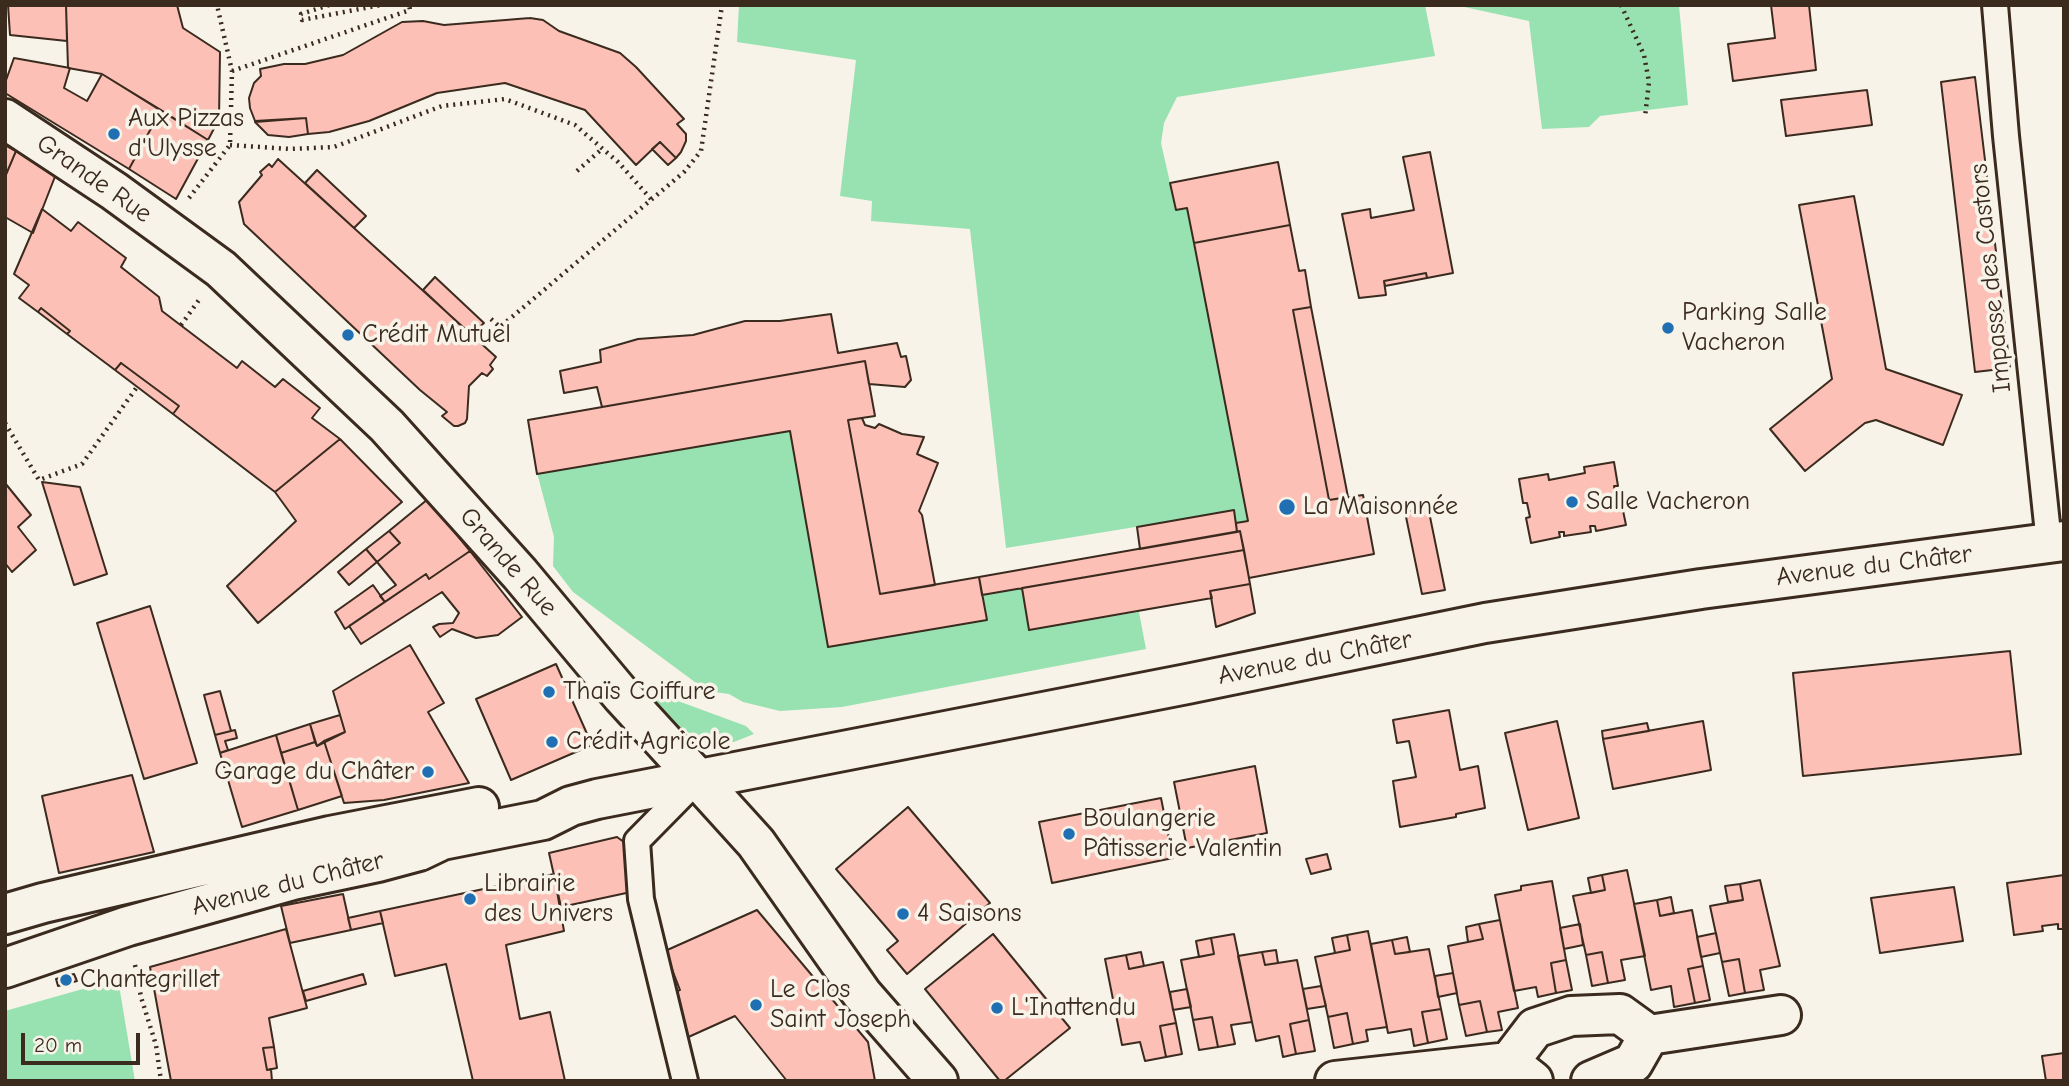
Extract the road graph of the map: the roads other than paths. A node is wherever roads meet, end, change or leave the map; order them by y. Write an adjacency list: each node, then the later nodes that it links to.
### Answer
1 (1994, 5): 3 (lane, Impasse des Castors)
2 (5, 119): 4 (main road, Grande Rue)
3 (2057, 542): 4 (main road, Avenue du Châter)
4 (698, 779): 5 (main road, Avenue du Châter); 11 (lane); 12 (main road, Grande Rue)
5 (571, 806): 6 (main road, Avenue du Châter); 7 (main road, Avenue du Châter)
6 (5, 914)
7 (5, 968)
8 (1781, 1014): 9 (main road)
9 (1649, 1035): 10 (main road); 14 (main road)
10 (1521, 1071): 13 (main road)
11 (685, 1081)
12 (938, 1081)
13 (1335, 1081)
14 (1591, 1081)

